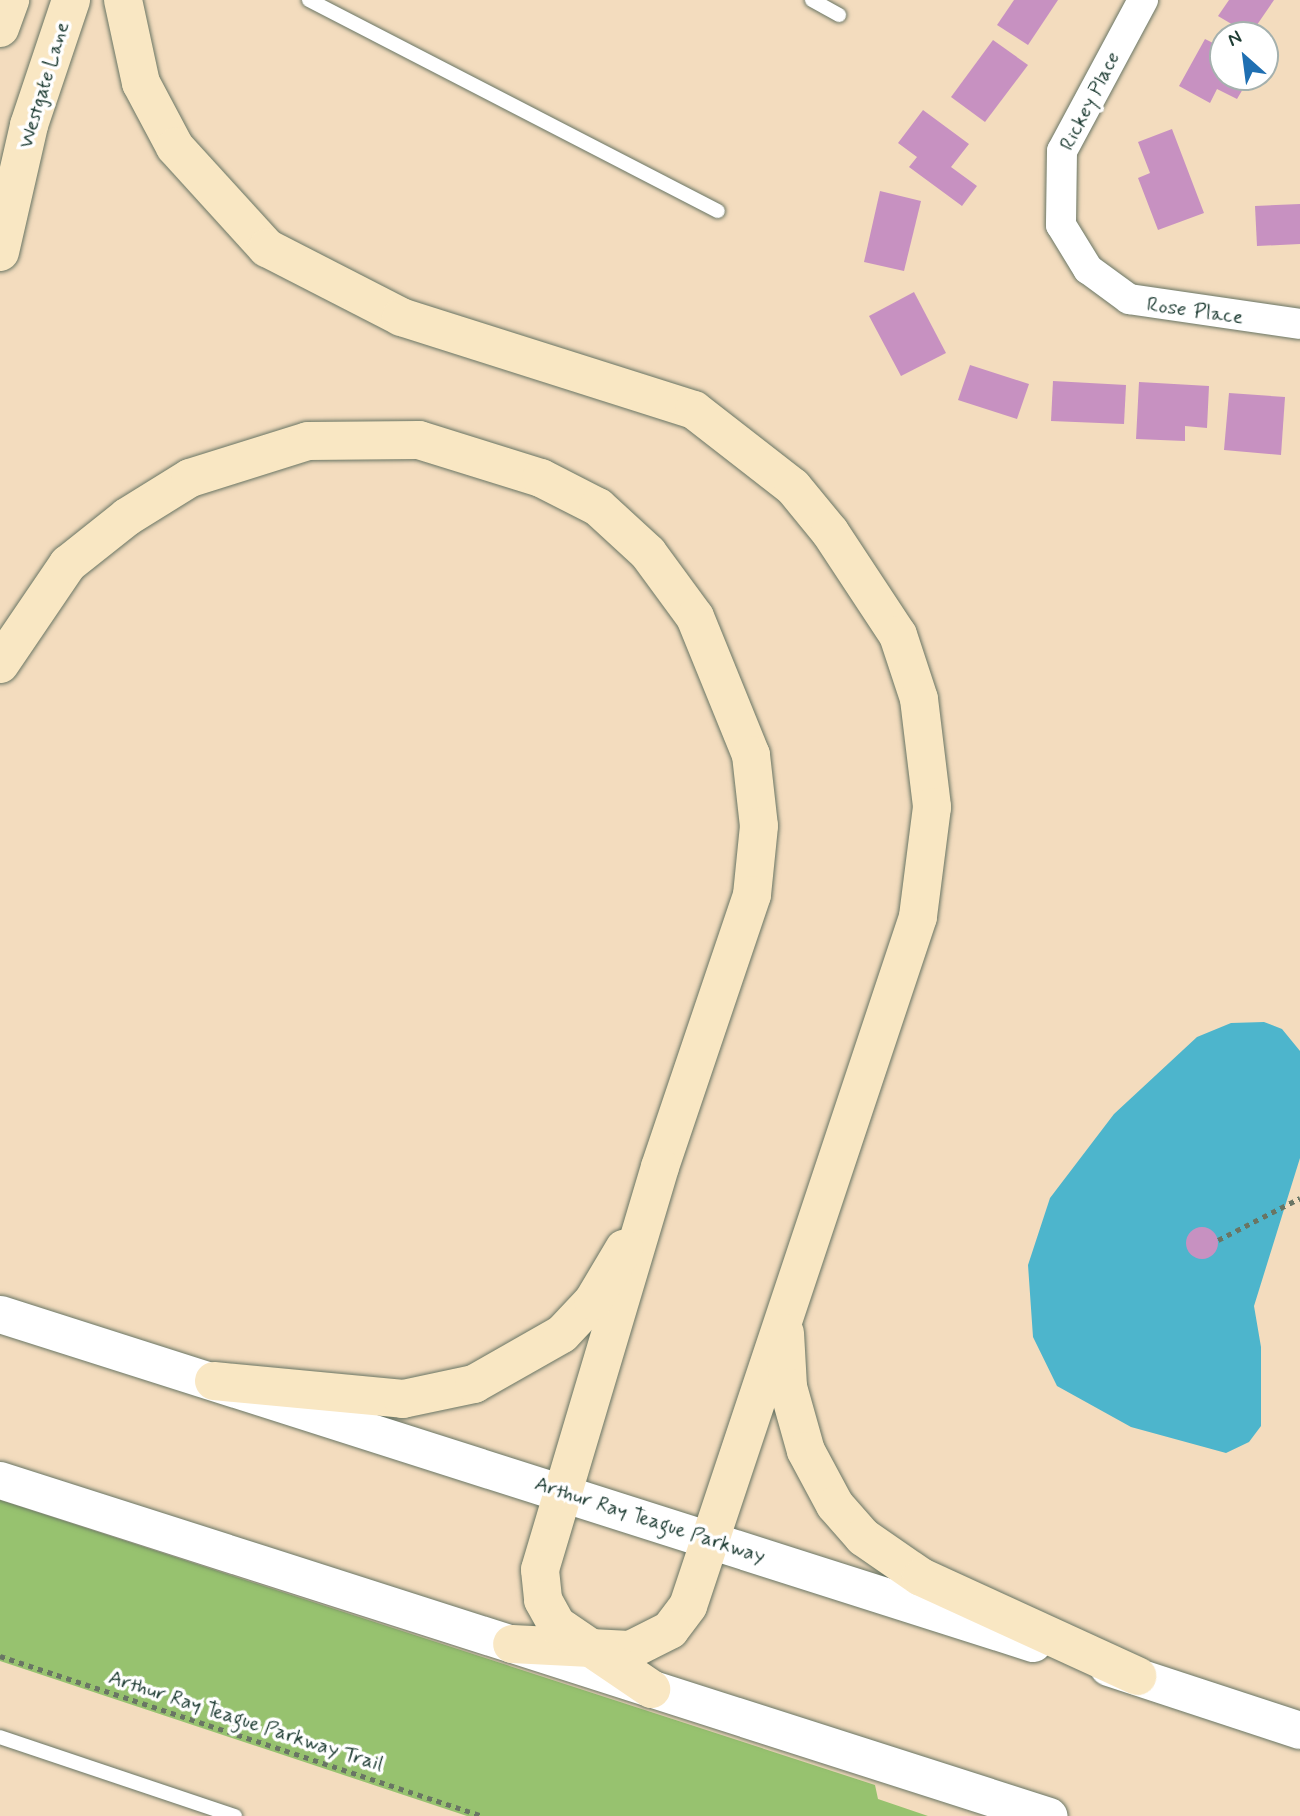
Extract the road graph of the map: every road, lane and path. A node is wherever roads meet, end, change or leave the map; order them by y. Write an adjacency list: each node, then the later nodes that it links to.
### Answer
1 (10, 0): 8 (main road)
2 (71, 0): 11 (main road, Westgate Lane)
3 (123, 0): 17 (main road)
4 (309, 0): 9 (lane)
5 (812, 0): 7 (lane)
6 (1143, 0): 10 (street, Rickey Place)
7 (839, 15)
8 (0, 28)
9 (718, 211)
10 (1072, 246): 12 (street, Rose Place)
11 (0, 252)
12 (1300, 324)
13 (0, 664): 14 (main road)
14 (660, 1167): 19 (main road); 21 (main road)
15 (1300, 1198): 16 (path)
16 (1218, 1240)
17 (784, 1308): 22 (main road); 26 (main road)
18 (0, 1314): 19 (street, Arthur Ray Teague Parkway)
19 (214, 1381): 21 (street, Arthur Ray Teague Parkway)
20 (0, 1480): 23 (street)
21 (562, 1491): 22 (street, Arthur Ray Teague Parkway); 24 (main road)
22 (710, 1540): 24 (main road); 26 (street, Arthur Ray Teague Parkway)
23 (512, 1644): 24 (main road); 27 (street)
24 (591, 1651): 27 (main road)
25 (0, 1656): 31 (path, Arthur Ray Teague Parkway Trail)
26 (1138, 1676): 28 (street, Arthur Ray Teague Parkway)
27 (651, 1689): 32 (street)
28 (1300, 1730)
29 (0, 1737): 30 (lane)
30 (235, 1816)
31 (483, 1816)
32 (1049, 1816)

